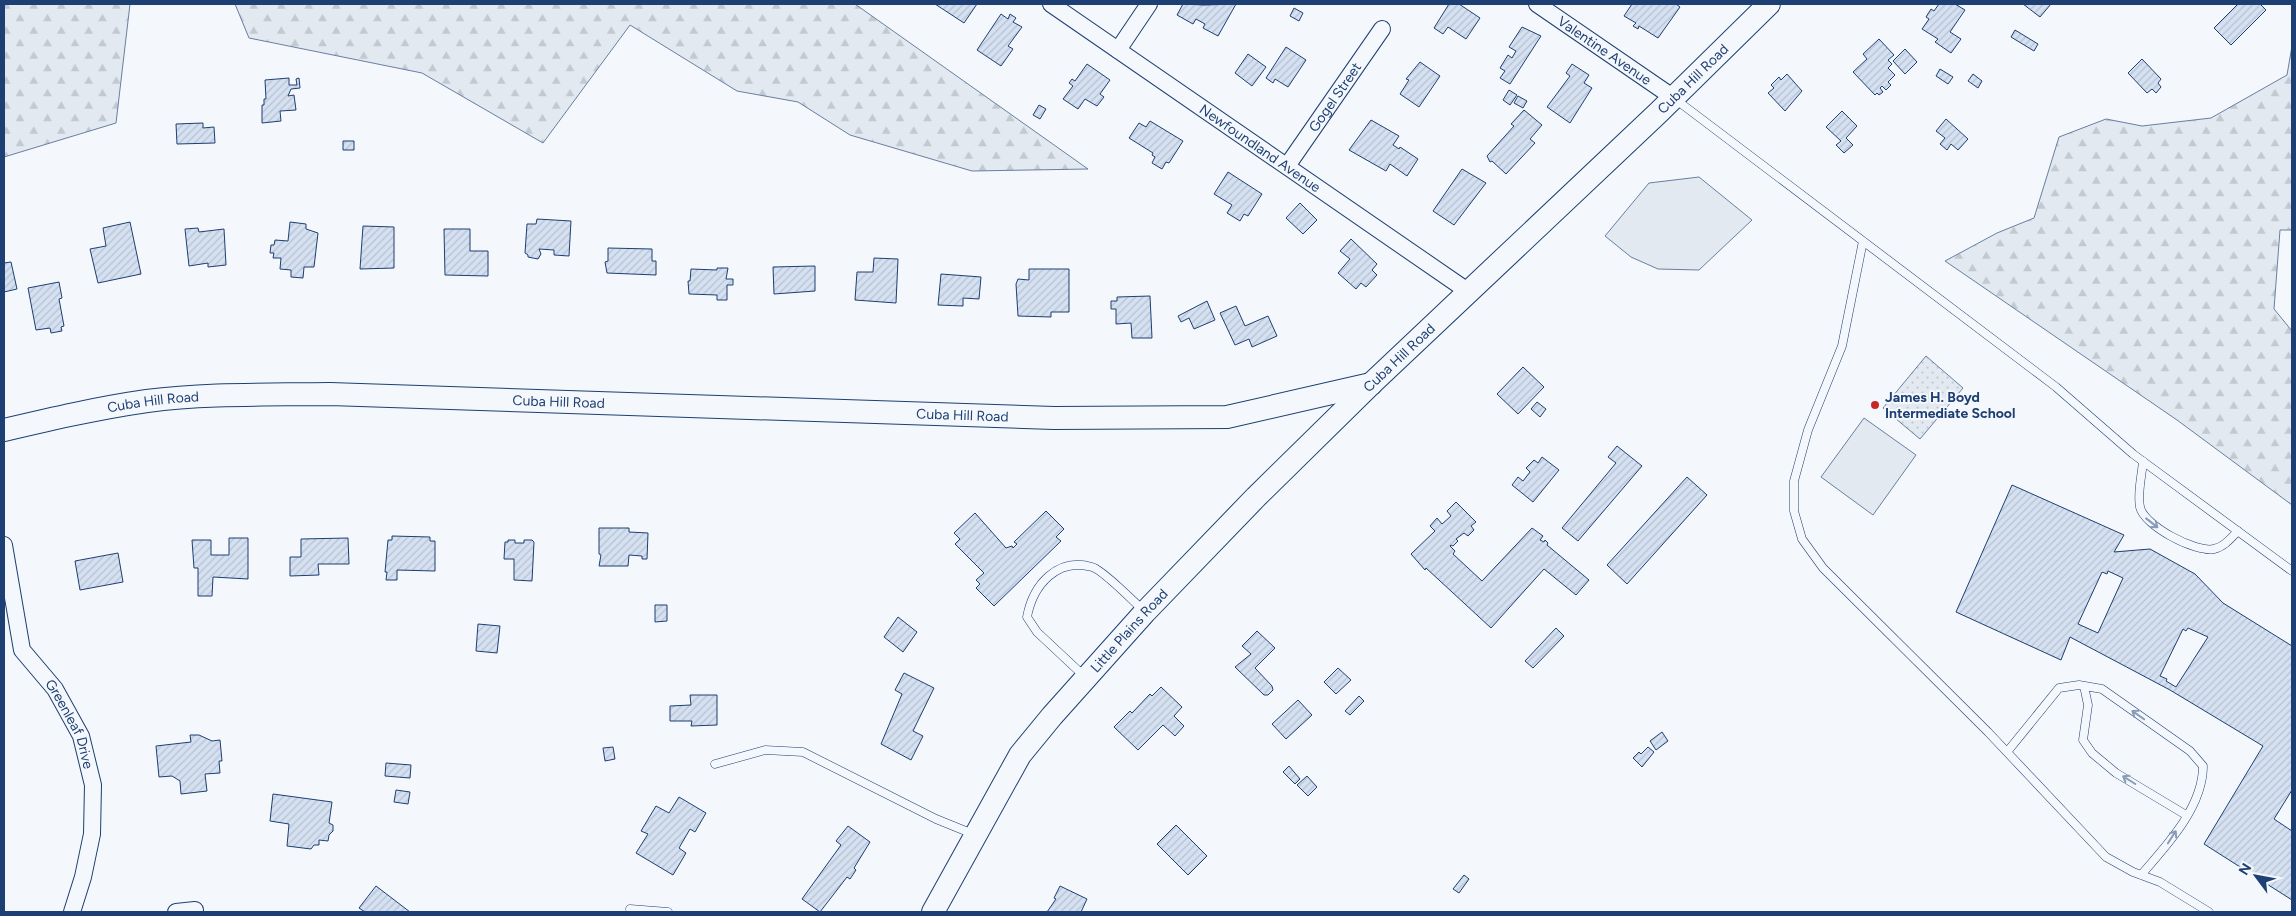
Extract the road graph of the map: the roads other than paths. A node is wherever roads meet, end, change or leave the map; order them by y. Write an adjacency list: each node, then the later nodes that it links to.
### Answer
1 (1051, 4): 6 (street, Newfoundland Avenue)
2 (1149, 4): 6 (street)
3 (1537, 4): 7 (street, Valentine Avenue)
4 (1769, 4): 7 (main road, Cuba Hill Road)
5 (1382, 29): 8 (street, Gogel Street)
6 (1118, 50): 8 (street, Newfoundland Avenue)
7 (1674, 98): 9 (lane); 10 (main road, Cuba Hill Road)
8 (1287, 166): 10 (street, Newfoundland Avenue)
9 (1863, 241): 13 (lane); 20 (lane)
10 (1469, 292): 11 (main road, Cuba Hill Road)
11 (1371, 384): 12 (main road, Cuba Hill Road); 17 (main road, Little Plains Road)
12 (4, 430)
13 (2143, 461): 14 (lane); 14 (lane, one-way to 14)
14 (2238, 532): 16 (lane)
15 (4, 545): 27 (street, Greenleaf Drive)
16 (2292, 571)
17 (1145, 612): 18 (main road, Little Plains Road); 18 (lane)
18 (1085, 678): 23 (main road, Little Plains Road)
19 (2084, 686): 20 (lane); 22 (lane, one-way to 19); 22 (lane, one-way to 19)
20 (2007, 752): 24 (lane)
21 (715, 764): 23 (lane)
22 (2186, 815): 24 (lane, one-way to 22)
23 (974, 835): 30 (main road, Little Plains Road)
24 (2141, 875): 31 (lane)
25 (630, 909): 29 (lane)
26 (195, 910): 28 (street)
27 (72, 912)
28 (176, 912)
29 (668, 912)
30 (933, 912)
31 (2209, 912)

